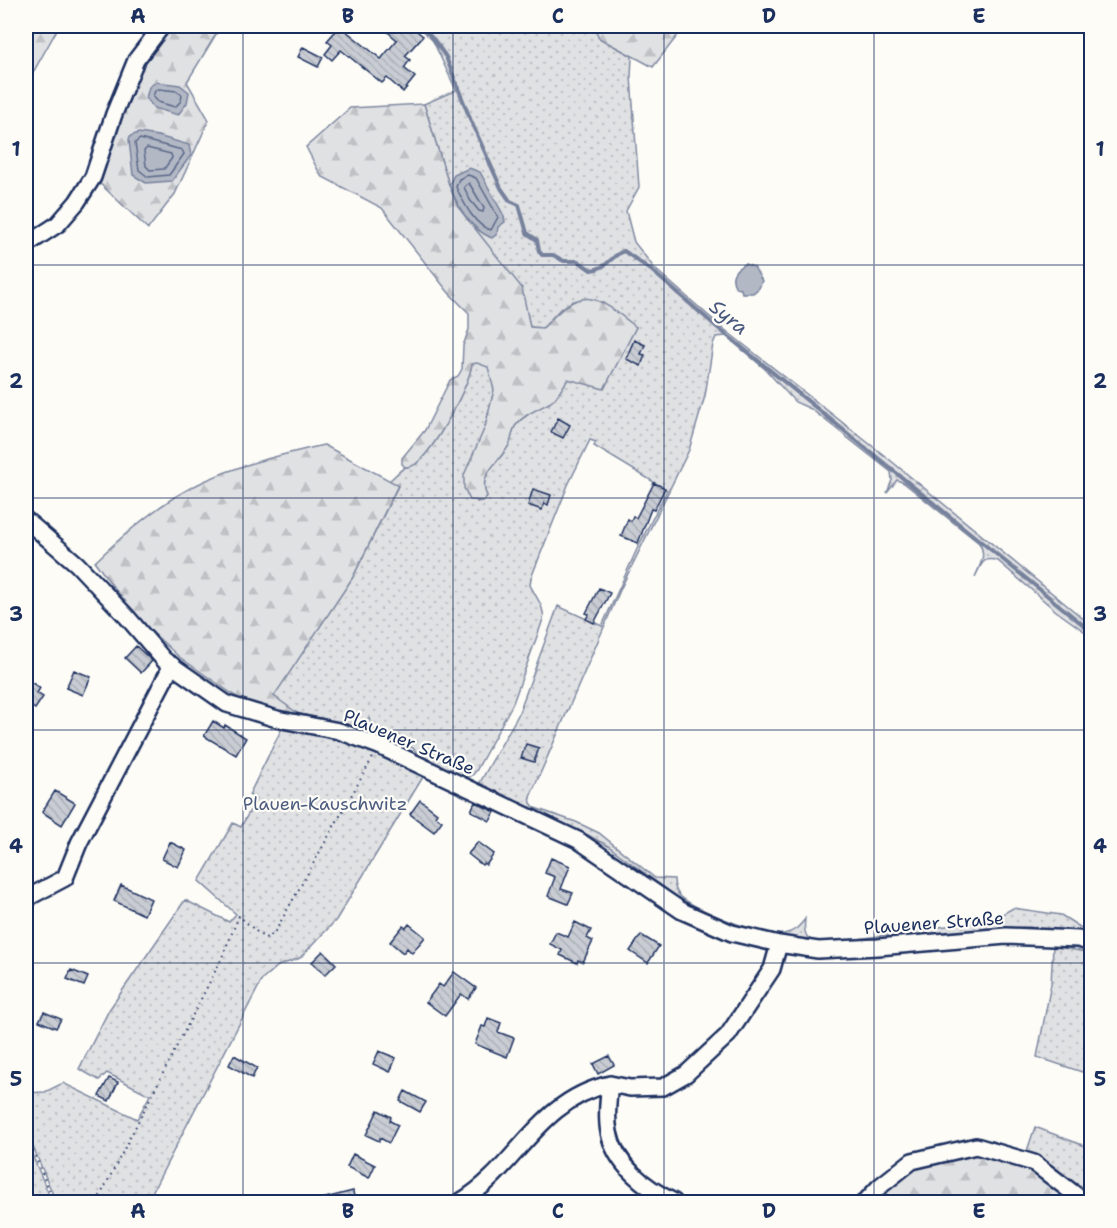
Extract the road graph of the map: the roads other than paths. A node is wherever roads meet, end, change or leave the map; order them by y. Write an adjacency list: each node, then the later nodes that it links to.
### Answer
1 (162, 26): 2 (street)
2 (26, 245)
3 (26, 520): 4 (street, Plauener Straße)
4 (172, 665): 5 (street); 7 (street, Plauener Straße)
5 (26, 903)
6 (1092, 943): 7 (street, Plauener Straße)
7 (779, 945): 8 (street)
8 (610, 1084): 9 (street); 10 (street)
9 (460, 1203)
10 (674, 1203)
11 (865, 1203): 12 (street)
12 (1080, 1203)

